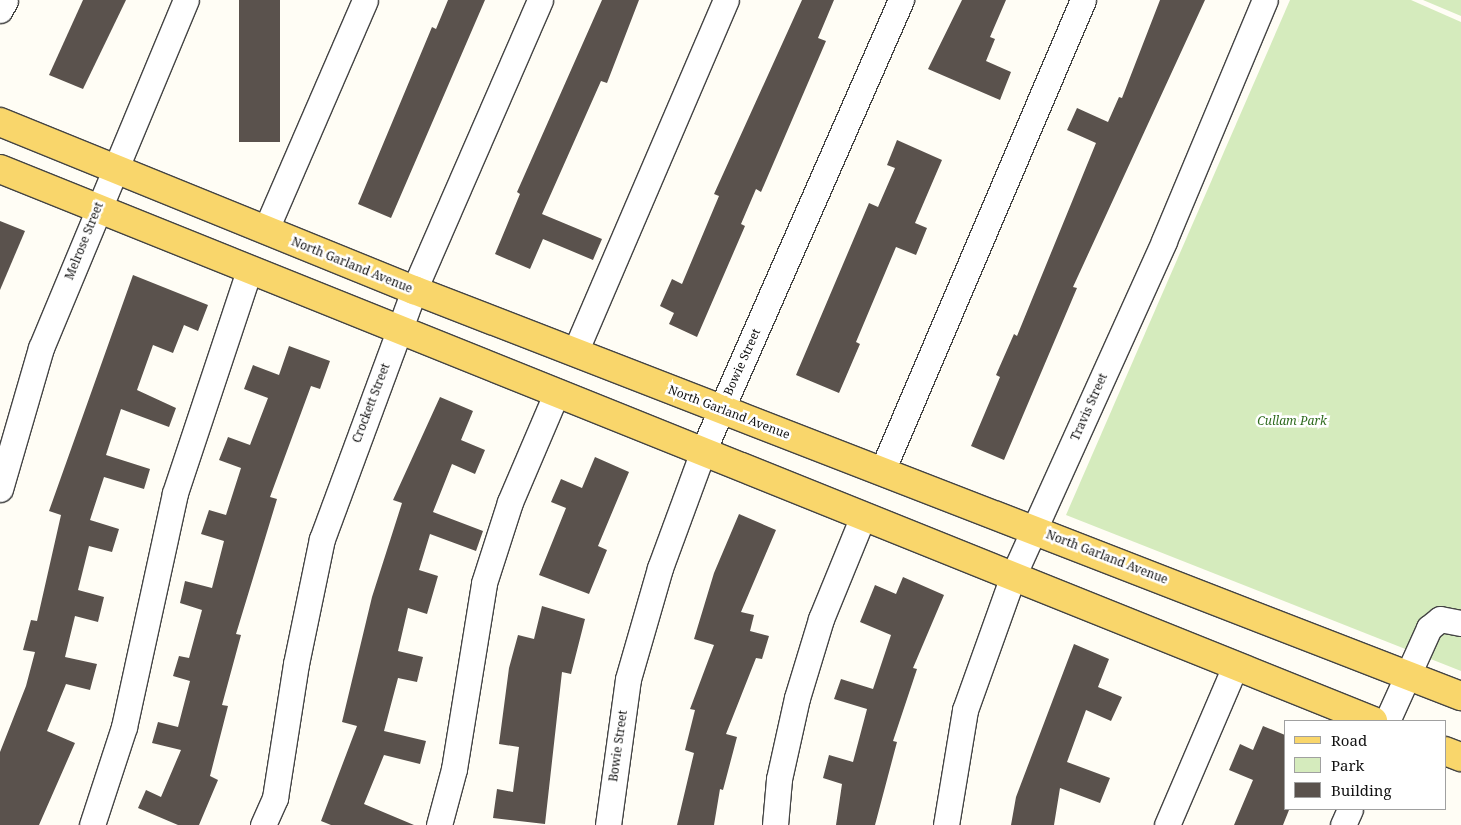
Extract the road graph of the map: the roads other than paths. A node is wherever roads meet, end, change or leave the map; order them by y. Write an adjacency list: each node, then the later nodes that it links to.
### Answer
1 (5, 0): 9 (street)
2 (186, 0): 11 (street, Melrose Street)
3 (365, 0): 14 (street)
4 (540, 0): 16 (street, Crockett Street)
5 (726, 0): 18 (street)
6 (900, 0): 20 (street, Bowie Street)
7 (1084, 0): 22 (street)
8 (1265, 0): 25 (street, Travis Street)
9 (0, 10)
10 (0, 122): 11 (main road, North Garland Avenue)
11 (114, 168): 13 (street, Melrose Street); 14 (main road, North Garland Avenue)
12 (0, 169): 13 (main road)
13 (97, 207): 15 (main road); 23 (street, Melrose Street)
14 (266, 229): 16 (main road, North Garland Avenue)
15 (249, 270): 17 (main road); 36 (street)
16 (414, 290): 17 (street, Crockett Street); 18 (main road, North Garland Avenue)
17 (398, 332): 19 (main road); 37 (street, Crockett Street)
18 (574, 352): 20 (main road, North Garland Avenue)
19 (556, 394): 21 (main road); 38 (street)
20 (722, 409): 21 (street, Bowie Street); 22 (main road, North Garland Avenue)
21 (704, 451): 24 (main road); 39 (street, Bowie Street)
22 (882, 471): 25 (main road, North Garland Avenue)
23 (0, 489)
24 (863, 516): 26 (main road); 40 (street)
25 (1034, 528): 26 (street, Travis Street); 29 (main road, North Garland Avenue)
26 (1013, 576): 28 (main road); 41 (street, Travis Street)
27 (1461, 623): 29 (street)
28 (1235, 666): 31 (main road); 42 (street)
29 (1408, 674): 30 (main road, North Garland Avenue); 32 (street)
30 (1461, 696)
31 (1370, 720)
32 (1387, 720)
33 (1446, 751): 34 (main road)
34 (1461, 757)
35 (1350, 810): 43 (street)
36 (92, 825)
37 (263, 825)
38 (439, 825)
39 (608, 825)
40 (775, 825)
41 (946, 825)
42 (1167, 825)
43 (1343, 825)

